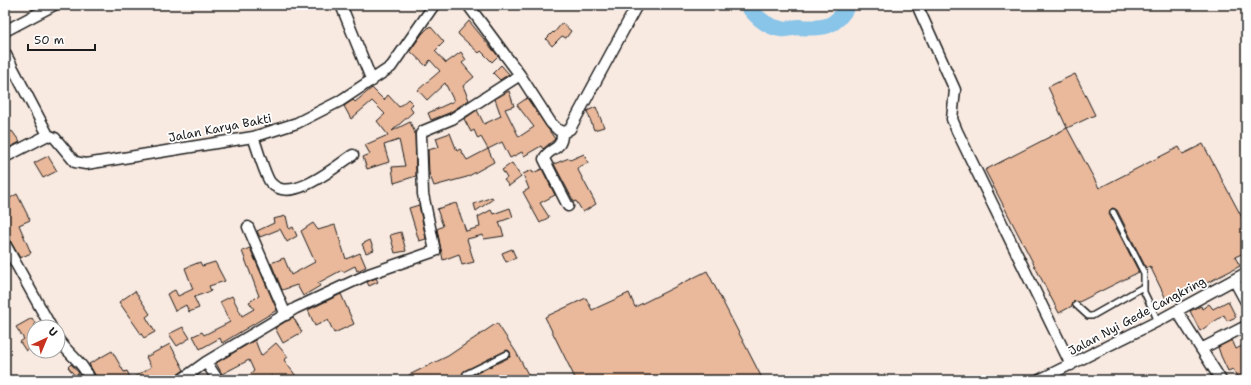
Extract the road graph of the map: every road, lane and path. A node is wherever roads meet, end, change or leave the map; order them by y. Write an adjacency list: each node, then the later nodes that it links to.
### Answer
1 (54, 5): 7 (street)
2 (341, 5): 10 (street)
3 (434, 5): 10 (street, Jalan Karya Bakti)
4 (468, 5): 9 (street)
5 (637, 5): 11 (street)
6 (917, 5): 34 (street)
7 (5, 31)
8 (5, 53): 12 (street, Jalan Karya Bakti)
9 (520, 75): 11 (street); 26 (street)
10 (372, 81): 13 (street, Jalan Karya Bakti)
11 (562, 132): 16 (street)
12 (48, 135): 13 (street, Jalan Karya Bakti); 15 (street)
13 (253, 137): 14 (street)
14 (353, 155)
15 (5, 156)
16 (568, 206)
17 (1113, 212): 22 (lane)
18 (248, 227): 26 (street)
19 (5, 244): 27 (street)
20 (1246, 274): 21 (street, Jalan Nyi Gede Cangkring)
21 (1234, 280): 23 (street); 25 (street, Jalan Nyi Gede Cangkring)
22 (1143, 288): 24 (lane); 28 (lane)
23 (1246, 302)
24 (1076, 305)
25 (1177, 311): 28 (street, Jalan Nyi Gede Cangkring); 30 (street)
26 (286, 315): 33 (street)
27 (47, 319)
28 (1158, 321): 34 (street, Jalan Nyi Gede Cangkring)
29 (1246, 326): 30 (street)
30 (1201, 349): 40 (street)
31 (66, 352): 35 (street)
32 (507, 354): 38 (lane)
33 (206, 362): 36 (street); 37 (street)
34 (1071, 365): 39 (street, Jalan Nyi Gede Cangkring)
35 (90, 380)
36 (181, 380)
37 (218, 380)
38 (469, 380)
39 (1040, 380)
40 (1221, 380)

